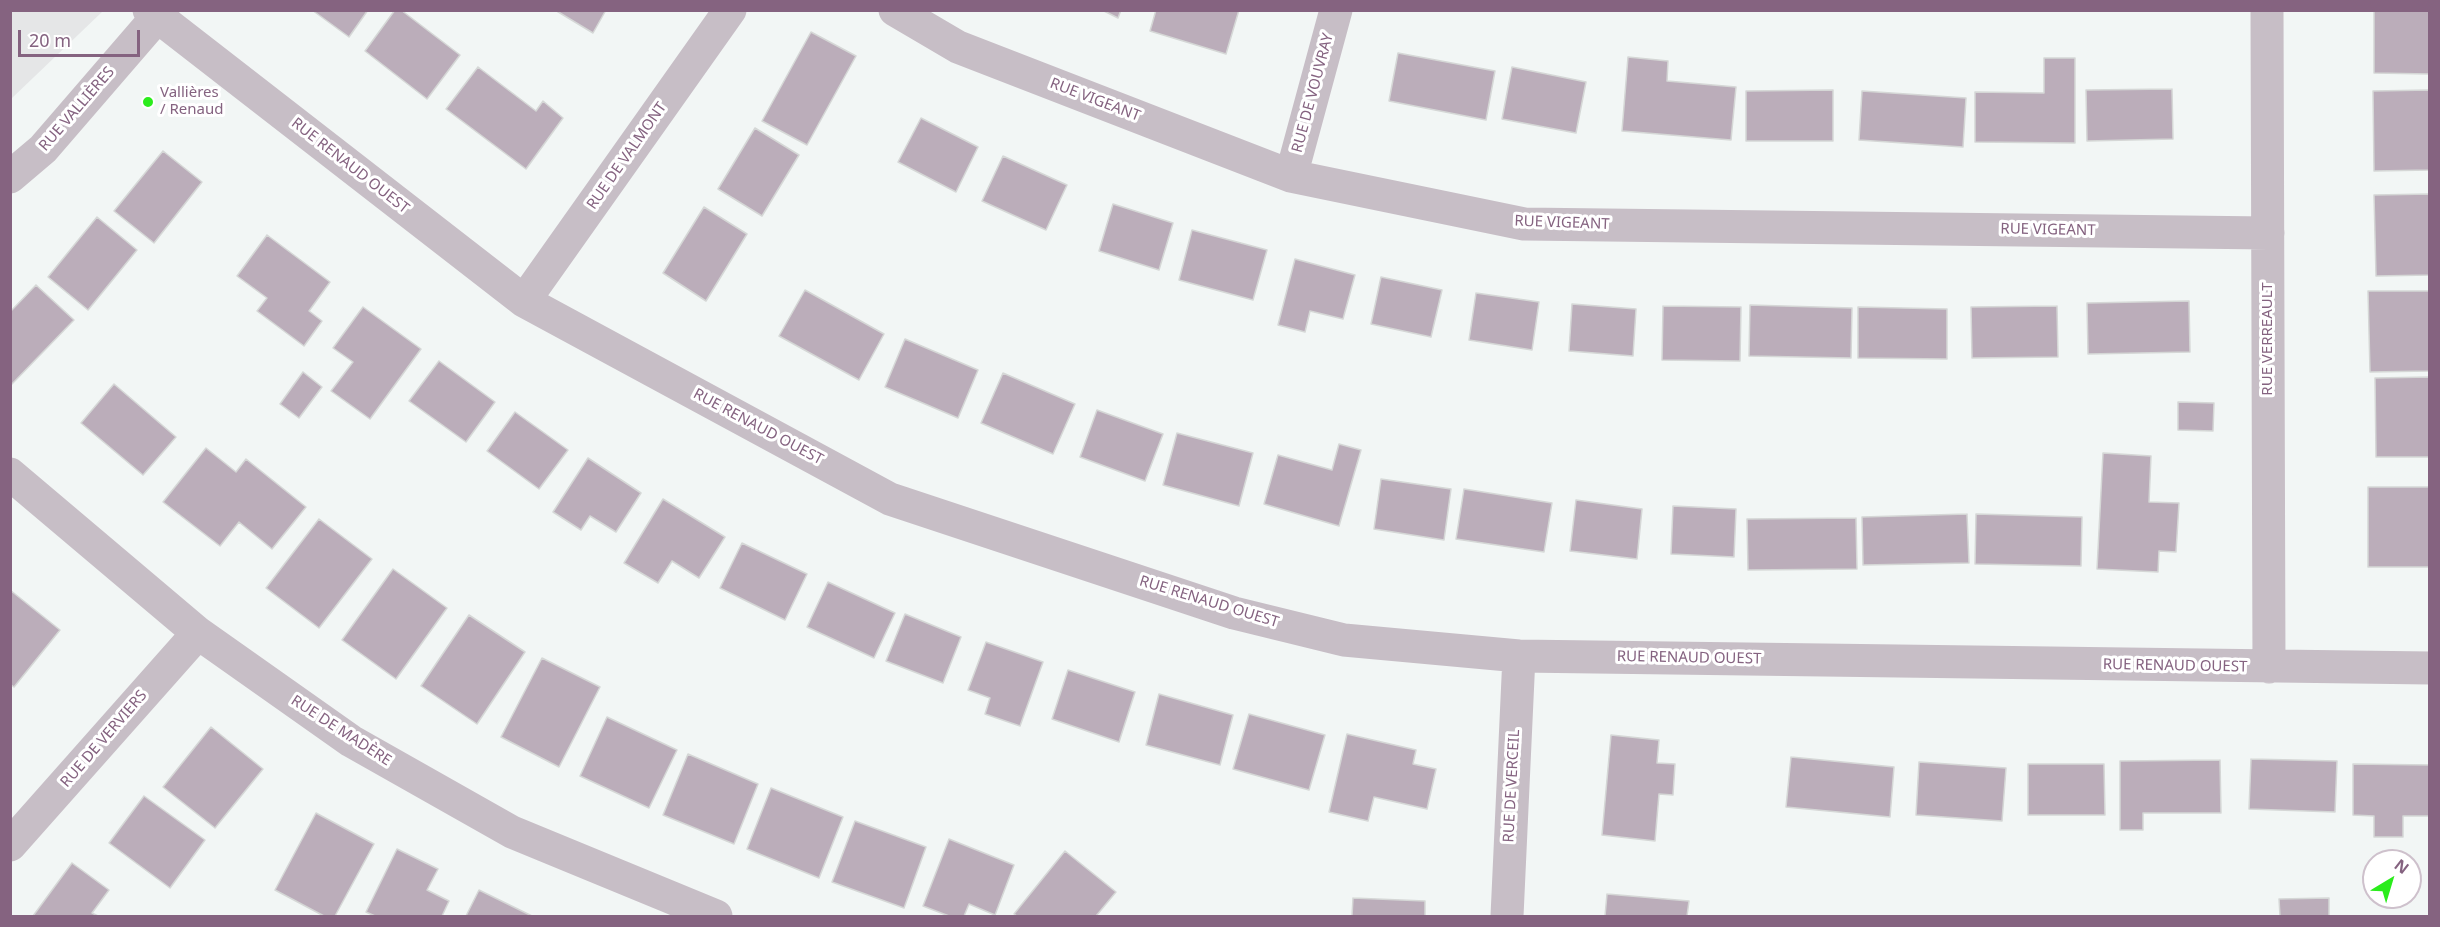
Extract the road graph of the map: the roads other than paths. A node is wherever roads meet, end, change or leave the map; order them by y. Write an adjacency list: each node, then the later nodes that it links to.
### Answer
1 (730, 10): 9 (street, RUE DE VALMONT)
2 (895, 10): 6 (street, RUE VIGEANT)
3 (1336, 10): 6 (street, RUE DE VOUVRAY)
4 (2267, 10): 8 (street, RUE VERREAULT)
5 (156, 12): 7 (street, RUE VALLIÈRES); 9 (street, RUE RENAUD OUEST)
6 (1291, 176): 8 (street, RUE VIGEANT)
7 (10, 177)
8 (2268, 232): 13 (street, RUE VERREAULT)
9 (524, 301): 12 (street, RUE RENAUD OUEST)
10 (10, 474): 11 (street, RUE DE MADÈRE)
11 (198, 633): 15 (street, RUE DE VERVIERS); 16 (street, RUE DE MADÈRE)
12 (1519, 656): 13 (street, RUE RENAUD OUEST); 17 (street, RUE DE VERCEIL)
13 (2269, 668): 14 (street, RUE RENAUD OUEST)
14 (2430, 668)
15 (10, 845)
16 (716, 916)
17 (1507, 916)

